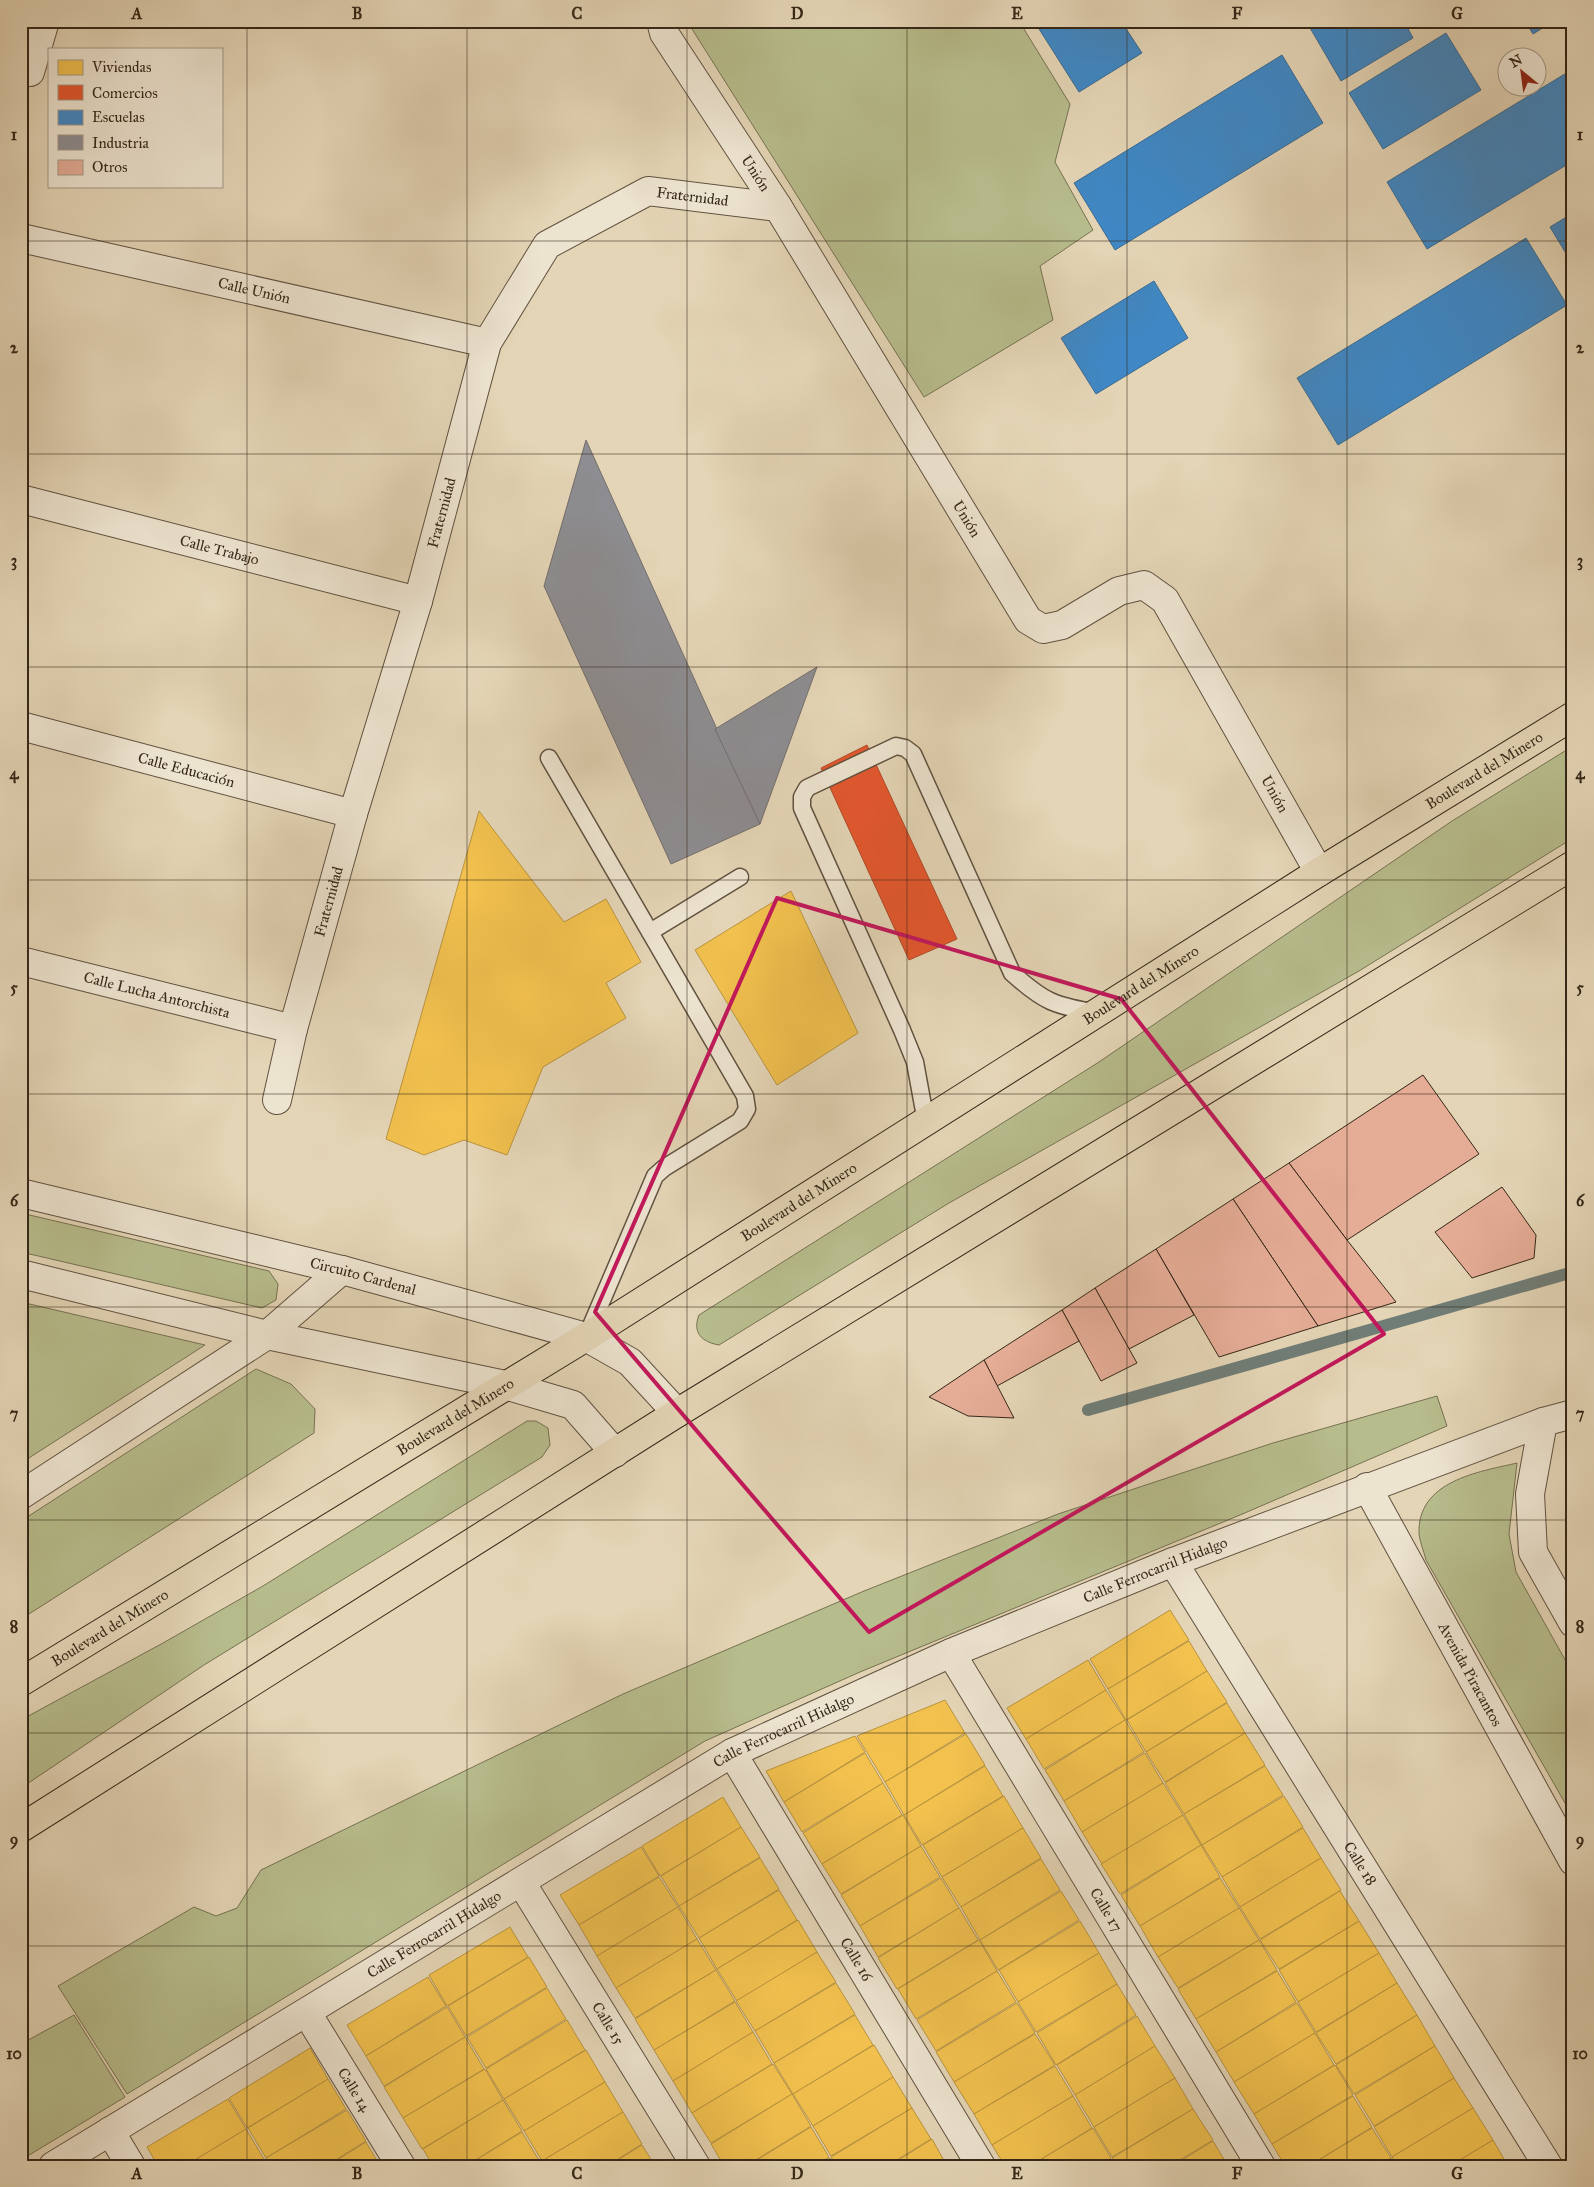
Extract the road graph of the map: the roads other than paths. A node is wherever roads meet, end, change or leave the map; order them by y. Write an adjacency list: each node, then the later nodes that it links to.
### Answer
1 (45, 21): 3 (street)
2 (661, 21): 4 (street, Unión)
3 (30, 72)
4 (778, 207): 6 (street, Fraternidad); 14 (street, Unión)
5 (21, 238): 6 (street, Calle Unión)
6 (487, 342): 8 (street, Fraternidad)
7 (21, 499): 8 (street, Calle Trabajo)
8 (418, 601): 12 (street, Fraternidad)
9 (1573, 716): 14 (main road, Boulevard del Minero)
10 (21, 726): 12 (street, Calle Educación)
11 (549, 758): 16 (lane)
12 (353, 814): 19 (street, Fraternidad)
13 (1573, 865): 28 (main road)
14 (1319, 872): 18 (main road, Boulevard del Minero)
15 (740, 877): 16 (lane)
16 (650, 932): 26 (lane)
17 (21, 961): 19 (street, Calle Lucha Antorchista)
18 (1098, 1013): 21 (main road, Boulevard del Minero); 21 (lane)
19 (293, 1029): 20 (street, Fraternidad)
20 (277, 1100)
21 (926, 1122): 26 (main road, Boulevard del Minero)
22 (21, 1194): 23 (street, Circuito Cardenal)
23 (342, 1270): 25 (street); 26 (street, Circuito Cardenal)
24 (21, 1274): 25 (street)
25 (267, 1335): 27 (street); 33 (street)
26 (586, 1337): 27 (main road, Boulevard del Minero); 28 (street, Circuito Cardenal)
27 (505, 1385): 31 (street); 37 (main road, Boulevard del Minero)
28 (677, 1414): 31 (main road)
29 (1573, 1414): 30 (street, Calle Ferrocarril Hidalgo)
30 (1543, 1422): 32 (street, Calle Ferrocarril Hidalgo); 35 (street)
31 (615, 1453): 39 (main road)
32 (1367, 1488): 34 (street, Calle Ferrocarril Hidalgo); 40 (street, Avenida Piracantos)
33 (21, 1495)
34 (1173, 1562): 36 (street, Calle Ferrocarril Hidalgo); 50 (street, Calle 18)
35 (1573, 1623)
36 (951, 1653): 38 (street, Calle Ferrocarril Hidalgo); 49 (street, Calle 17)
37 (21, 1682)
38 (732, 1753): 41 (street, Calle Ferrocarril Hidalgo); 48 (street, Calle 16)
39 (21, 1828)
40 (1573, 1861)
41 (521, 1882): 42 (street, Calle Ferrocarril Hidalgo); 47 (street, Calle 15)
42 (307, 2013): 43 (street, Calle Ferrocarril Hidalgo); 46 (street, Calle 14)
43 (110, 2131): 44 (street, Calle Ferrocarril Hidalgo); 45 (street)
44 (53, 2166)
45 (131, 2166)
46 (401, 2166)
47 (696, 2166)
48 (981, 2166)
49 (1261, 2166)
50 (1548, 2166)

